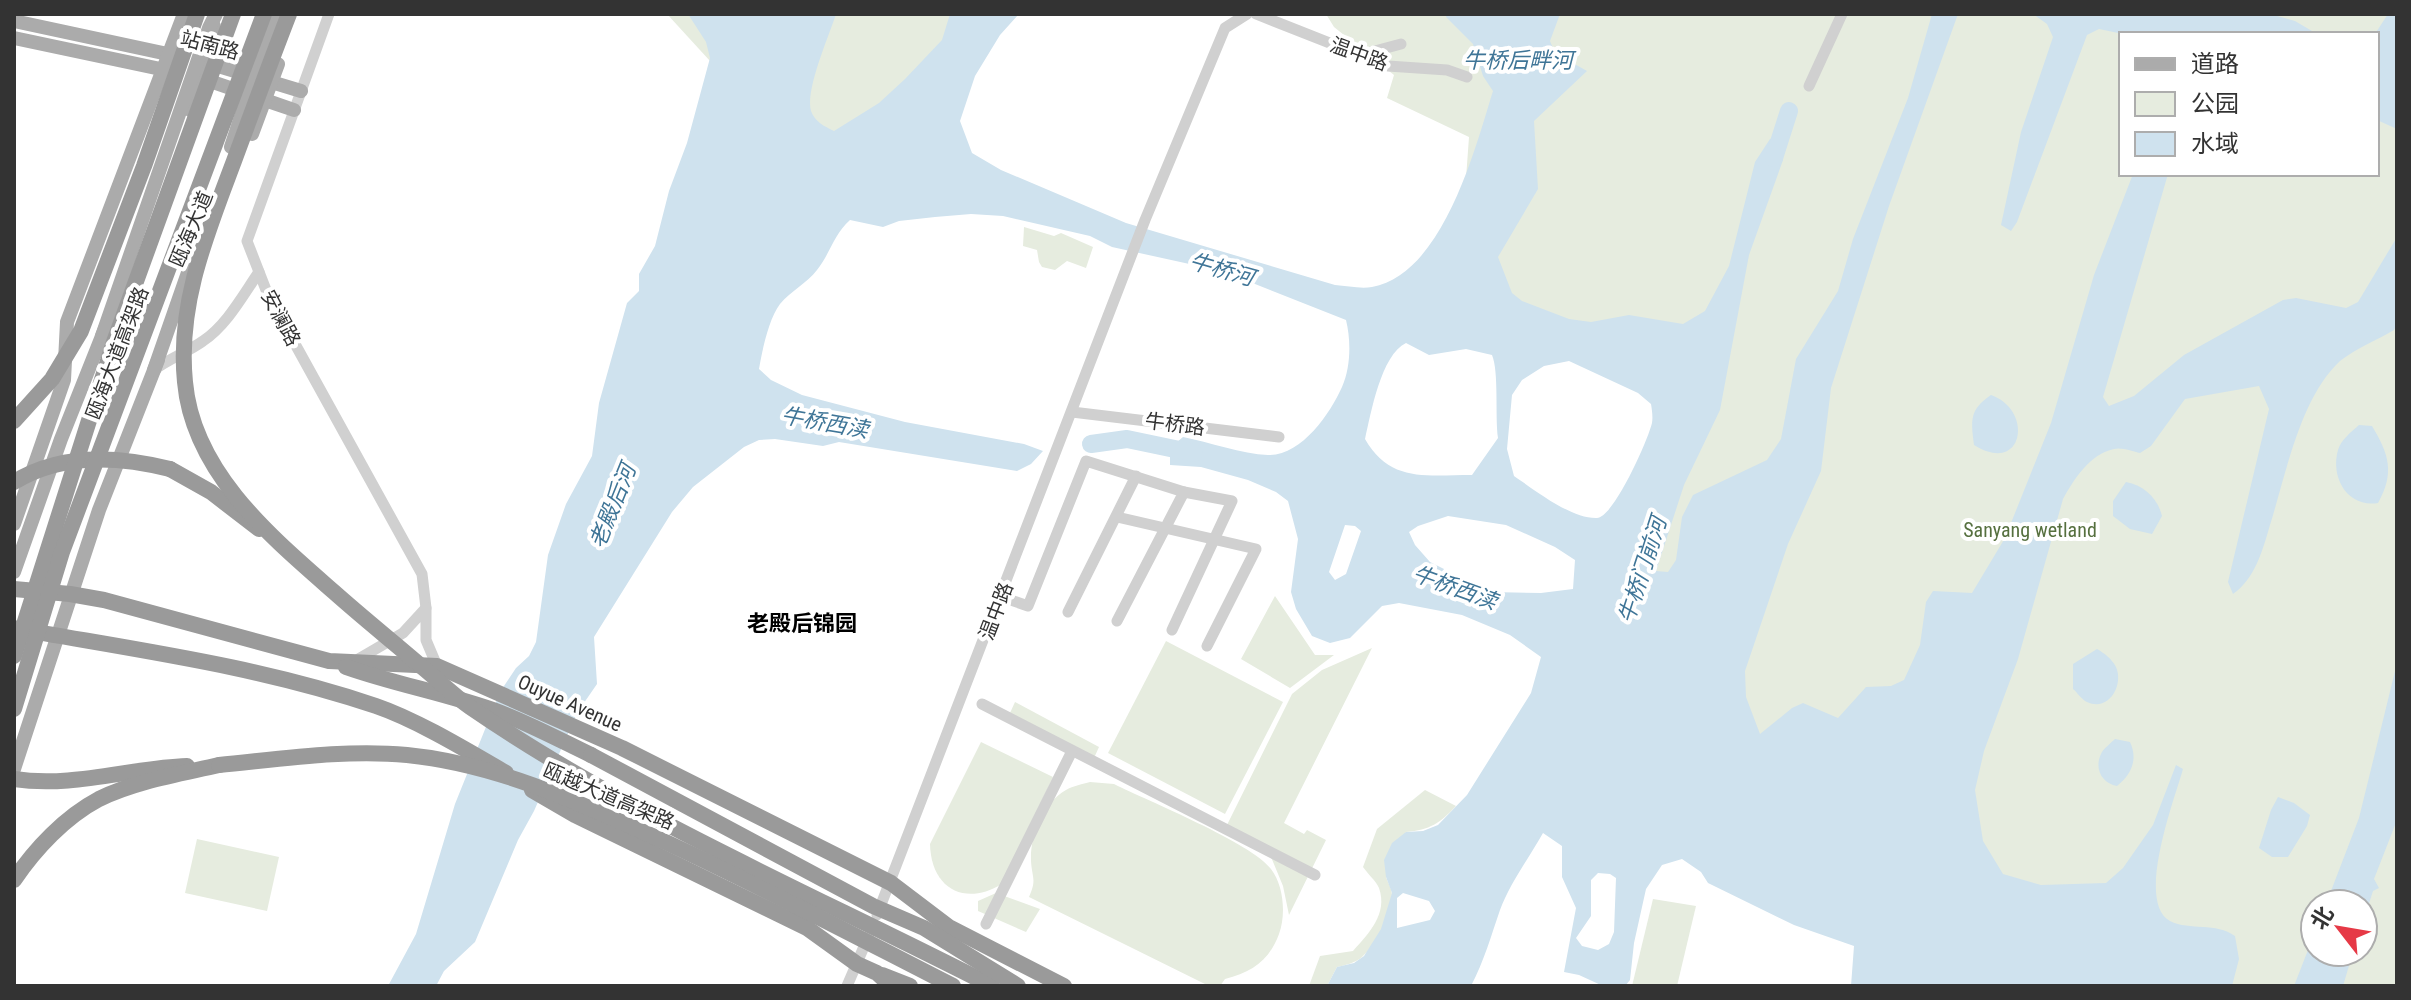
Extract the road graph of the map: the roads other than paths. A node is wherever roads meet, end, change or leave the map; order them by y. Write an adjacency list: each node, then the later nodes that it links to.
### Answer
1 (184, 14): 15 (main road)
2 (197, 14): 30 (highway, bridge)
3 (217, 14): 17 (main road, 瓯海大道); 27 (main road, bridge)
4 (233, 14): 51 (highway, 瓯海大道高架路, bridge)
5 (264, 14): 56 (highway, 瓯海大道高架路, bridge)
6 (275, 14): 28 (main road, bridge)
7 (292, 14): 21 (main road, 瓯海大道); 39 (highway, bridge)
8 (329, 14): 23 (street, 安澜路)
9 (1247, 14): 29 (street, 温中路)
10 (1256, 14): 16 (street, 温中路)
11 (1842, 14): 22 (street)
12 (14, 21): 15 (main road, 站南路)
13 (14, 38): 18 (main road, 站南路)
14 (1401, 44): 16 (street)
15 (169, 54): 17 (main road, 站南路); 18 (main road)
16 (1360, 55): 20 (street, 温中路)
17 (208, 63): 19 (main road, 瓯海大道); 21 (main road, 站南路)
18 (163, 69): 19 (main road, 站南路); 36 (main road)
19 (201, 77): 24 (main road, 站南路); 27 (main road, 瓯海大道)
20 (1467, 77)
21 (271, 83): 23 (main road, 站南路); 24 (main road, 瓯海大道)
22 (1809, 86)
23 (301, 91): 25 (street, 安澜路)
24 (265, 101): 25 (main road, 站南路); 28 (main road, 瓯海大道)
25 (294, 110): 26 (street, 安澜路)
26 (259, 272): 28 (street); 44 (street, 安澜路)
27 (102, 336): 40 (main road, 瓯海大道)
28 (154, 370): 42 (main road, 瓯海大道)
29 (1072, 412): 31 (street, 牛桥路); 43 (street, 温中路)
30 (14, 421)
31 (1279, 437)
32 (1136, 476): 34 (street); 35 (street); 43 (street)
33 (14, 482): 39 (highway, bridge)
34 (1184, 492): 37 (street); 38 (street)
35 (1117, 517): 37 (street); 45 (street)
36 (14, 524)
37 (1165, 528): 38 (street); 46 (street)
38 (1214, 539): 48 (street); 50 (street)
39 (279, 544): 71 (highway, 瓯越大道高架路, bridge)
40 (14, 572)
41 (14, 589): 42 (highway, Ouyue Avenue)
42 (70, 594): 49 (main road, 瓯海大道); 52 (highway, Ouyue Avenue)
43 (1002, 597): 63 (street, 温中路)
44 (426, 608): 53 (street); 54 (street, 安澜路)
45 (1068, 612)
46 (1117, 621)
47 (14, 628): 49 (highway)
48 (1172, 630)
49 (57, 636): 59 (main road, 瓯海大道); 65 (highway, bridge)
50 (1207, 646)
51 (14, 656)
52 (329, 661): 53 (highway, Ouyue Avenue); 72 (highway, bridge)
53 (353, 662): 54 (highway, Ouyue Avenue)
54 (437, 666): 63 (highway, Ouyue Avenue)
55 (982, 704): 57 (street)
56 (14, 709)
57 (1072, 751): 61 (street); 64 (street)
58 (219, 765): 60 (highway); 62 (highway); 70 (highway, 瓯越大道高架路, bridge)
59 (14, 769)
60 (14, 779)
61 (1315, 875)
62 (14, 880)
63 (891, 883): 65 (street, 温中路); 73 (highway, Ouyue Avenue)
64 (986, 924)
65 (857, 964): 66 (highway); 67 (street, 温中路)
66 (877, 973): 68 (highway); 69 (highway)
67 (847, 986)
68 (891, 986)
69 (910, 986)
70 (953, 986)
71 (992, 986)
72 (1018, 986)
73 (1064, 986)

